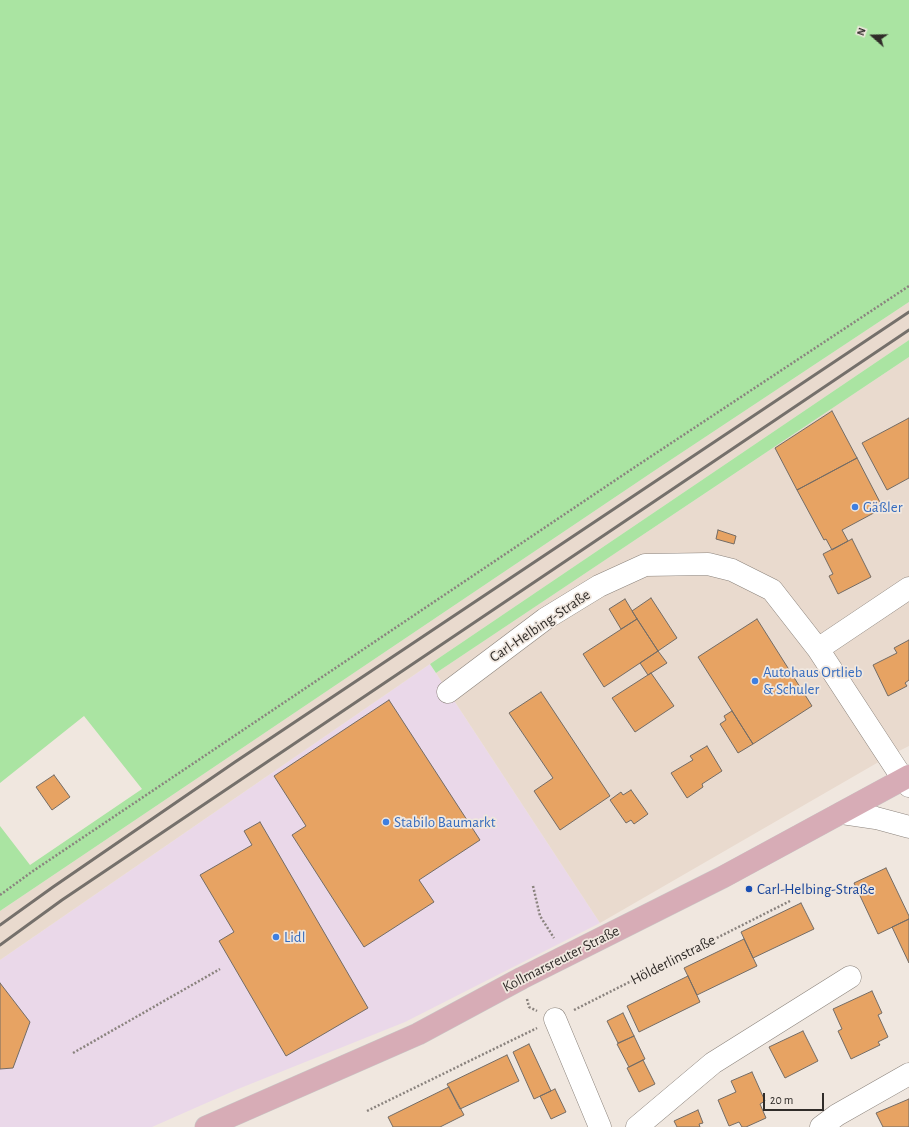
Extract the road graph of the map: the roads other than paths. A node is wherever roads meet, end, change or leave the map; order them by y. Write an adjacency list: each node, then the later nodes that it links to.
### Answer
1 (909, 588): 2 (street)
2 (818, 649): 3 (street, Carl-Helbing-Straße); 4 (street, Carl-Helbing-Straße)
3 (448, 692)
4 (907, 780): 5 (main road, Kollmarsreuter Straße)
5 (842, 813): 6 (street); 10 (main road, Kollmarsreuter Straße)
6 (909, 827)
7 (850, 977): 12 (street)
8 (556, 1019): 11 (street)
9 (909, 1074): 13 (street)
10 (206, 1127)
11 (600, 1127)
12 (637, 1127)
13 (822, 1127)

